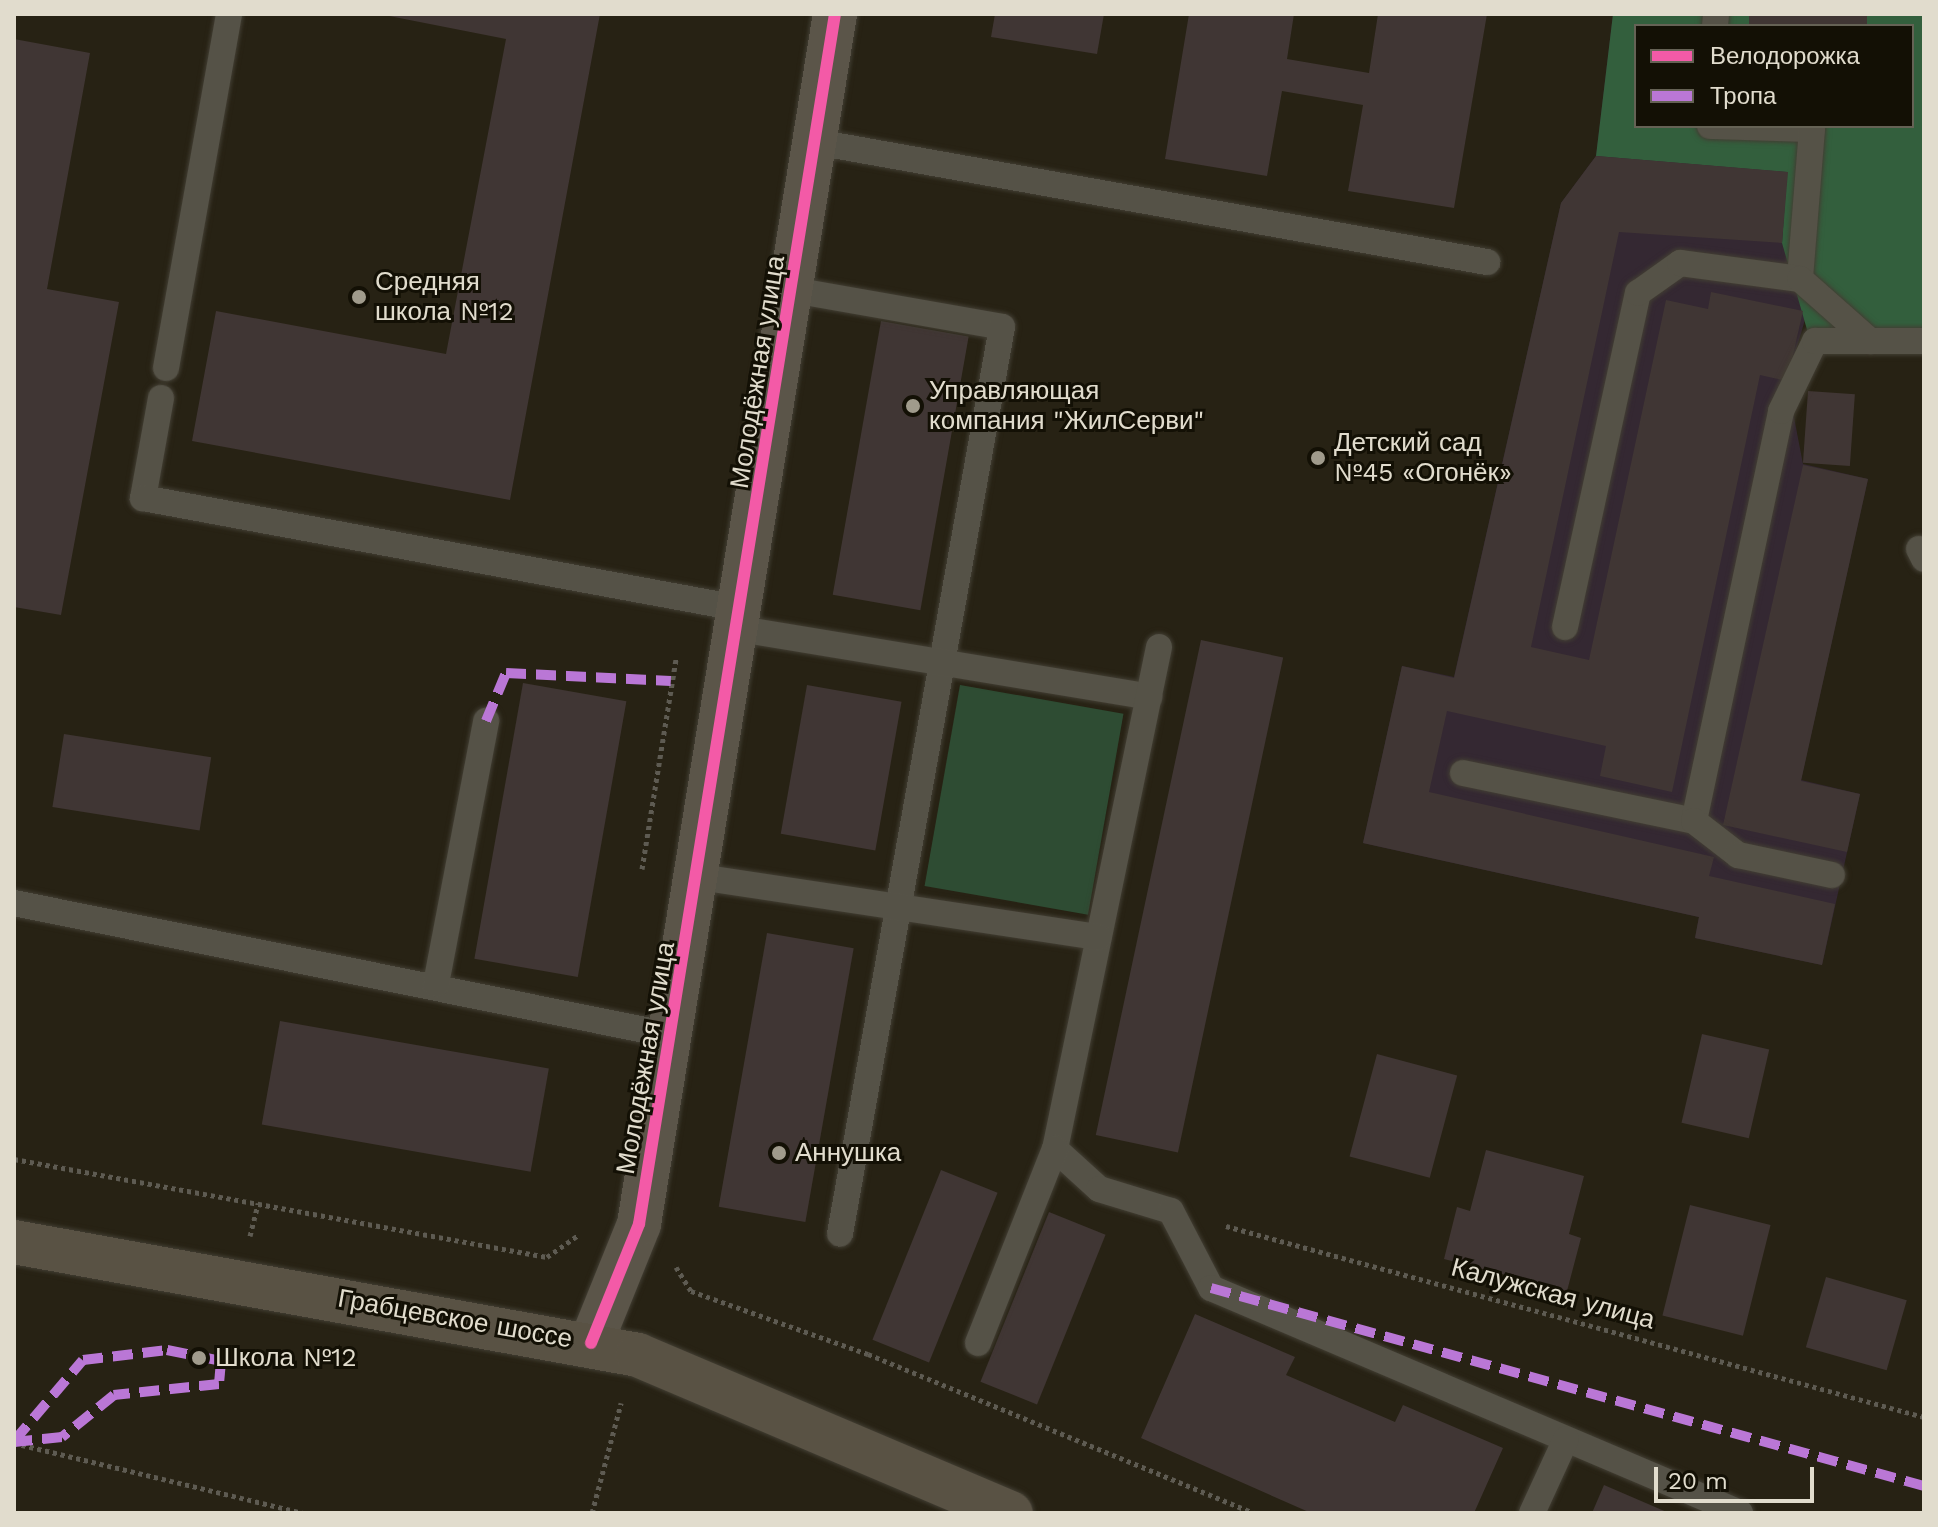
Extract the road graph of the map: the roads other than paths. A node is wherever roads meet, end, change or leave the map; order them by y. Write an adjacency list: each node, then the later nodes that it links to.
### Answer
1 (229, 14): 10 (lane)
2 (835, 14): 4 (street, Молодёжная улица)
3 (1778, 128): 6 (lane)
4 (816, 142): 5 (lane); 7 (street, Молодёжная улица)
5 (1487, 262)
6 (1800, 279): 8 (lane); 13 (lane)
7 (793, 290): 12 (street, Молодёжная улица); 15 (lane)
8 (1870, 341): 9 (lane); 19 (lane)
9 (1924, 341)
10 (166, 368)
11 (161, 398): 12 (lane)
12 (742, 619): 15 (lane); 21 (street, Молодёжная улица)
13 (1565, 627)
14 (1159, 647): 16 (lane)
15 (942, 663): 16 (lane); 23 (lane)
16 (1149, 697): 24 (lane)
17 (486, 721): 25 (lane)
18 (1463, 773): 19 (lane)
19 (1694, 821): 20 (lane)
20 (1832, 875)
21 (700, 877): 23 (lane); 26 (street, Молодёжная улица)
22 (14, 903): 25 (lane)
23 (898, 906): 24 (lane); 28 (lane)
24 (1099, 937): 27 (lane)
25 (436, 984): 26 (lane)
26 (670, 1035): 30 (street, Молодёжная улица)
27 (1055, 1149): 31 (lane); 32 (lane)
28 (840, 1234)
29 (14, 1242): 30 (main road, Грабцевское шоссе)
30 (591, 1343): 33 (main road, Грабцевское шоссе)
31 (978, 1343)
32 (1566, 1439): 34 (lane); 35 (lane)
33 (1011, 1513)
34 (1532, 1513)
35 (1740, 1513)

